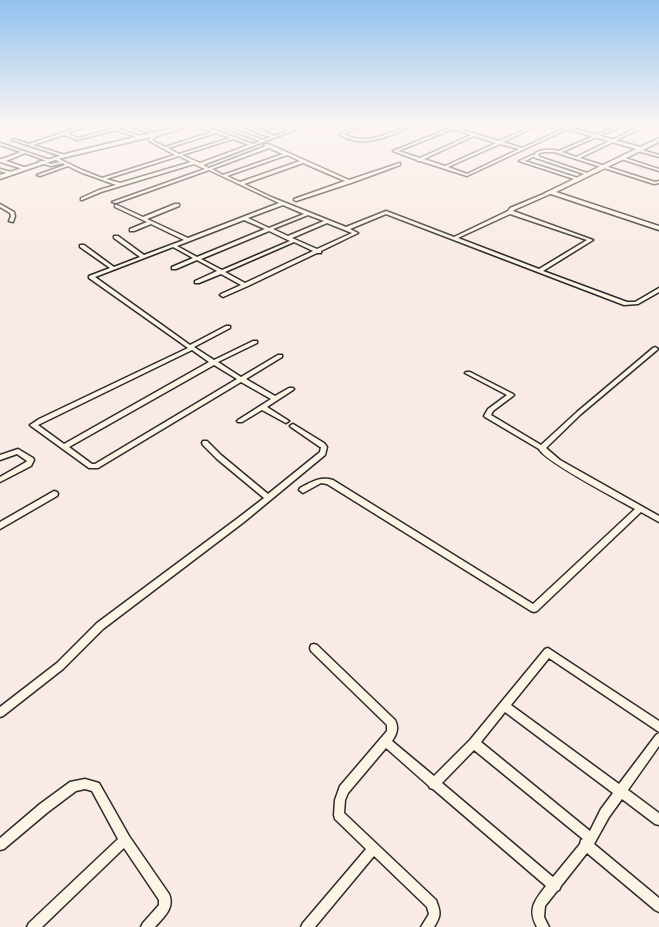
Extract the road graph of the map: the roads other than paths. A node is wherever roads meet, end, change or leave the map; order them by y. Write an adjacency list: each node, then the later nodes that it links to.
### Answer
1 (23, 168): 18 (street)
2 (59, 168): 20 (street)
3 (77, 168): 23 (street)
4 (135, 168): 23 (street)
5 (182, 168): 28 (street)
6 (246, 168): 21 (street)
7 (284, 168): 27 (street)
8 (320, 168): 25 (street)
9 (387, 168): 25 (street)
10 (444, 168): 11 (street)
11 (482, 168)
12 (540, 168): 24 (street)
13 (570, 168): 19 (street)
14 (600, 168): 19 (street)
15 (612, 168): 26 (street)
16 (209, 169): 21 (street); 37 (street)
17 (0, 170): 18 (street)
18 (10, 173): 22 (street)
19 (588, 174): 24 (street)
20 (39, 175)
21 (223, 176): 27 (street)
22 (0, 178)
23 (102, 178): 28 (street)
24 (577, 180): 29 (street)
25 (350, 182): 31 (street)
26 (659, 182)
27 (240, 184): 32 (street)
28 (121, 185): 30 (street)
29 (549, 193): 35 (street); 42 (street)
30 (82, 199)
31 (296, 200)
32 (283, 204): 36 (street); 38 (street)
33 (177, 205): 37 (street)
34 (0, 206): 39 (street)
35 (510, 212): 48 (street); 58 (street)
36 (307, 214): 41 (street); 45 (street)
37 (144, 218): 40 (street)
38 (244, 218): 45 (street); 49 (street)
39 (10, 221)
40 (152, 222): 44 (street); 49 (street)
41 (326, 222): 43 (street); 47 (street)
42 (659, 228)
43 (345, 229): 48 (street); 53 (street)
44 (132, 230)
45 (270, 230): 47 (street); 55 (street)
46 (116, 237): 54 (street)
47 (287, 238): 50 (street)
48 (455, 238): 58 (street)
49 (188, 240): 52 (street)
50 (293, 241): 53 (street); 59 (street)
51 (82, 246): 57 (street)
52 (174, 246): 54 (street); 55 (street)
53 (318, 252): 61 (street)
54 (143, 257): 57 (street)
55 (197, 259): 56 (street); 59 (street)
56 (174, 268)
57 (114, 269): 66 (street)
58 (539, 271): 62 (street)
59 (220, 272): 60 (street); 61 (street)
60 (197, 282)
61 (246, 285): 63 (street)
62 (659, 290)
63 (222, 295)
64 (228, 327): 66 (street)
65 (255, 342): 69 (street)
66 (191, 348): 69 (street); 79 (street)
67 (655, 349): 80 (street)
68 (280, 356): 71 (street)
69 (214, 362): 71 (street); 79 (street)
70 (468, 373): 80 (street)
71 (241, 380): 73 (street); 79 (street)
72 (291, 389): 73 (street)
73 (275, 399): 74 (street)
74 (262, 407): 75 (street); 76 (street)
75 (240, 421)
76 (286, 421)
77 (293, 426): 85 (street)
78 (205, 443): 85 (street)
79 (63, 447)
80 (542, 448): 86 (street)
81 (0, 458): 82 (street)
82 (0, 480)
83 (304, 490): 86 (street)
84 (54, 494): 88 (street)
85 (269, 498): 91 (street)
86 (639, 509): 87 (street)
87 (659, 519)
88 (0, 526)
89 (314, 648): 94 (street)
90 (506, 706): 92 (street); 95 (street); 97 (street)
91 (0, 713)
92 (659, 727)
93 (659, 738): 97 (street)
94 (385, 741): 96 (street); 102 (street)
95 (474, 743): 96 (street); 100 (street)
96 (434, 784): 103 (street)
97 (622, 792): 98 (street); 100 (street)
98 (659, 820)
99 (125, 840): 101 (street); 105 (street); 106 (street)
100 (588, 842): 103 (street); 104 (street)
101 (0, 845)
102 (373, 849): 107 (street); 108 (street)
103 (555, 886): 109 (street)
104 (659, 906)
105 (33, 927)
106 (147, 927)
107 (307, 927)
108 (427, 927)
109 (543, 927)

